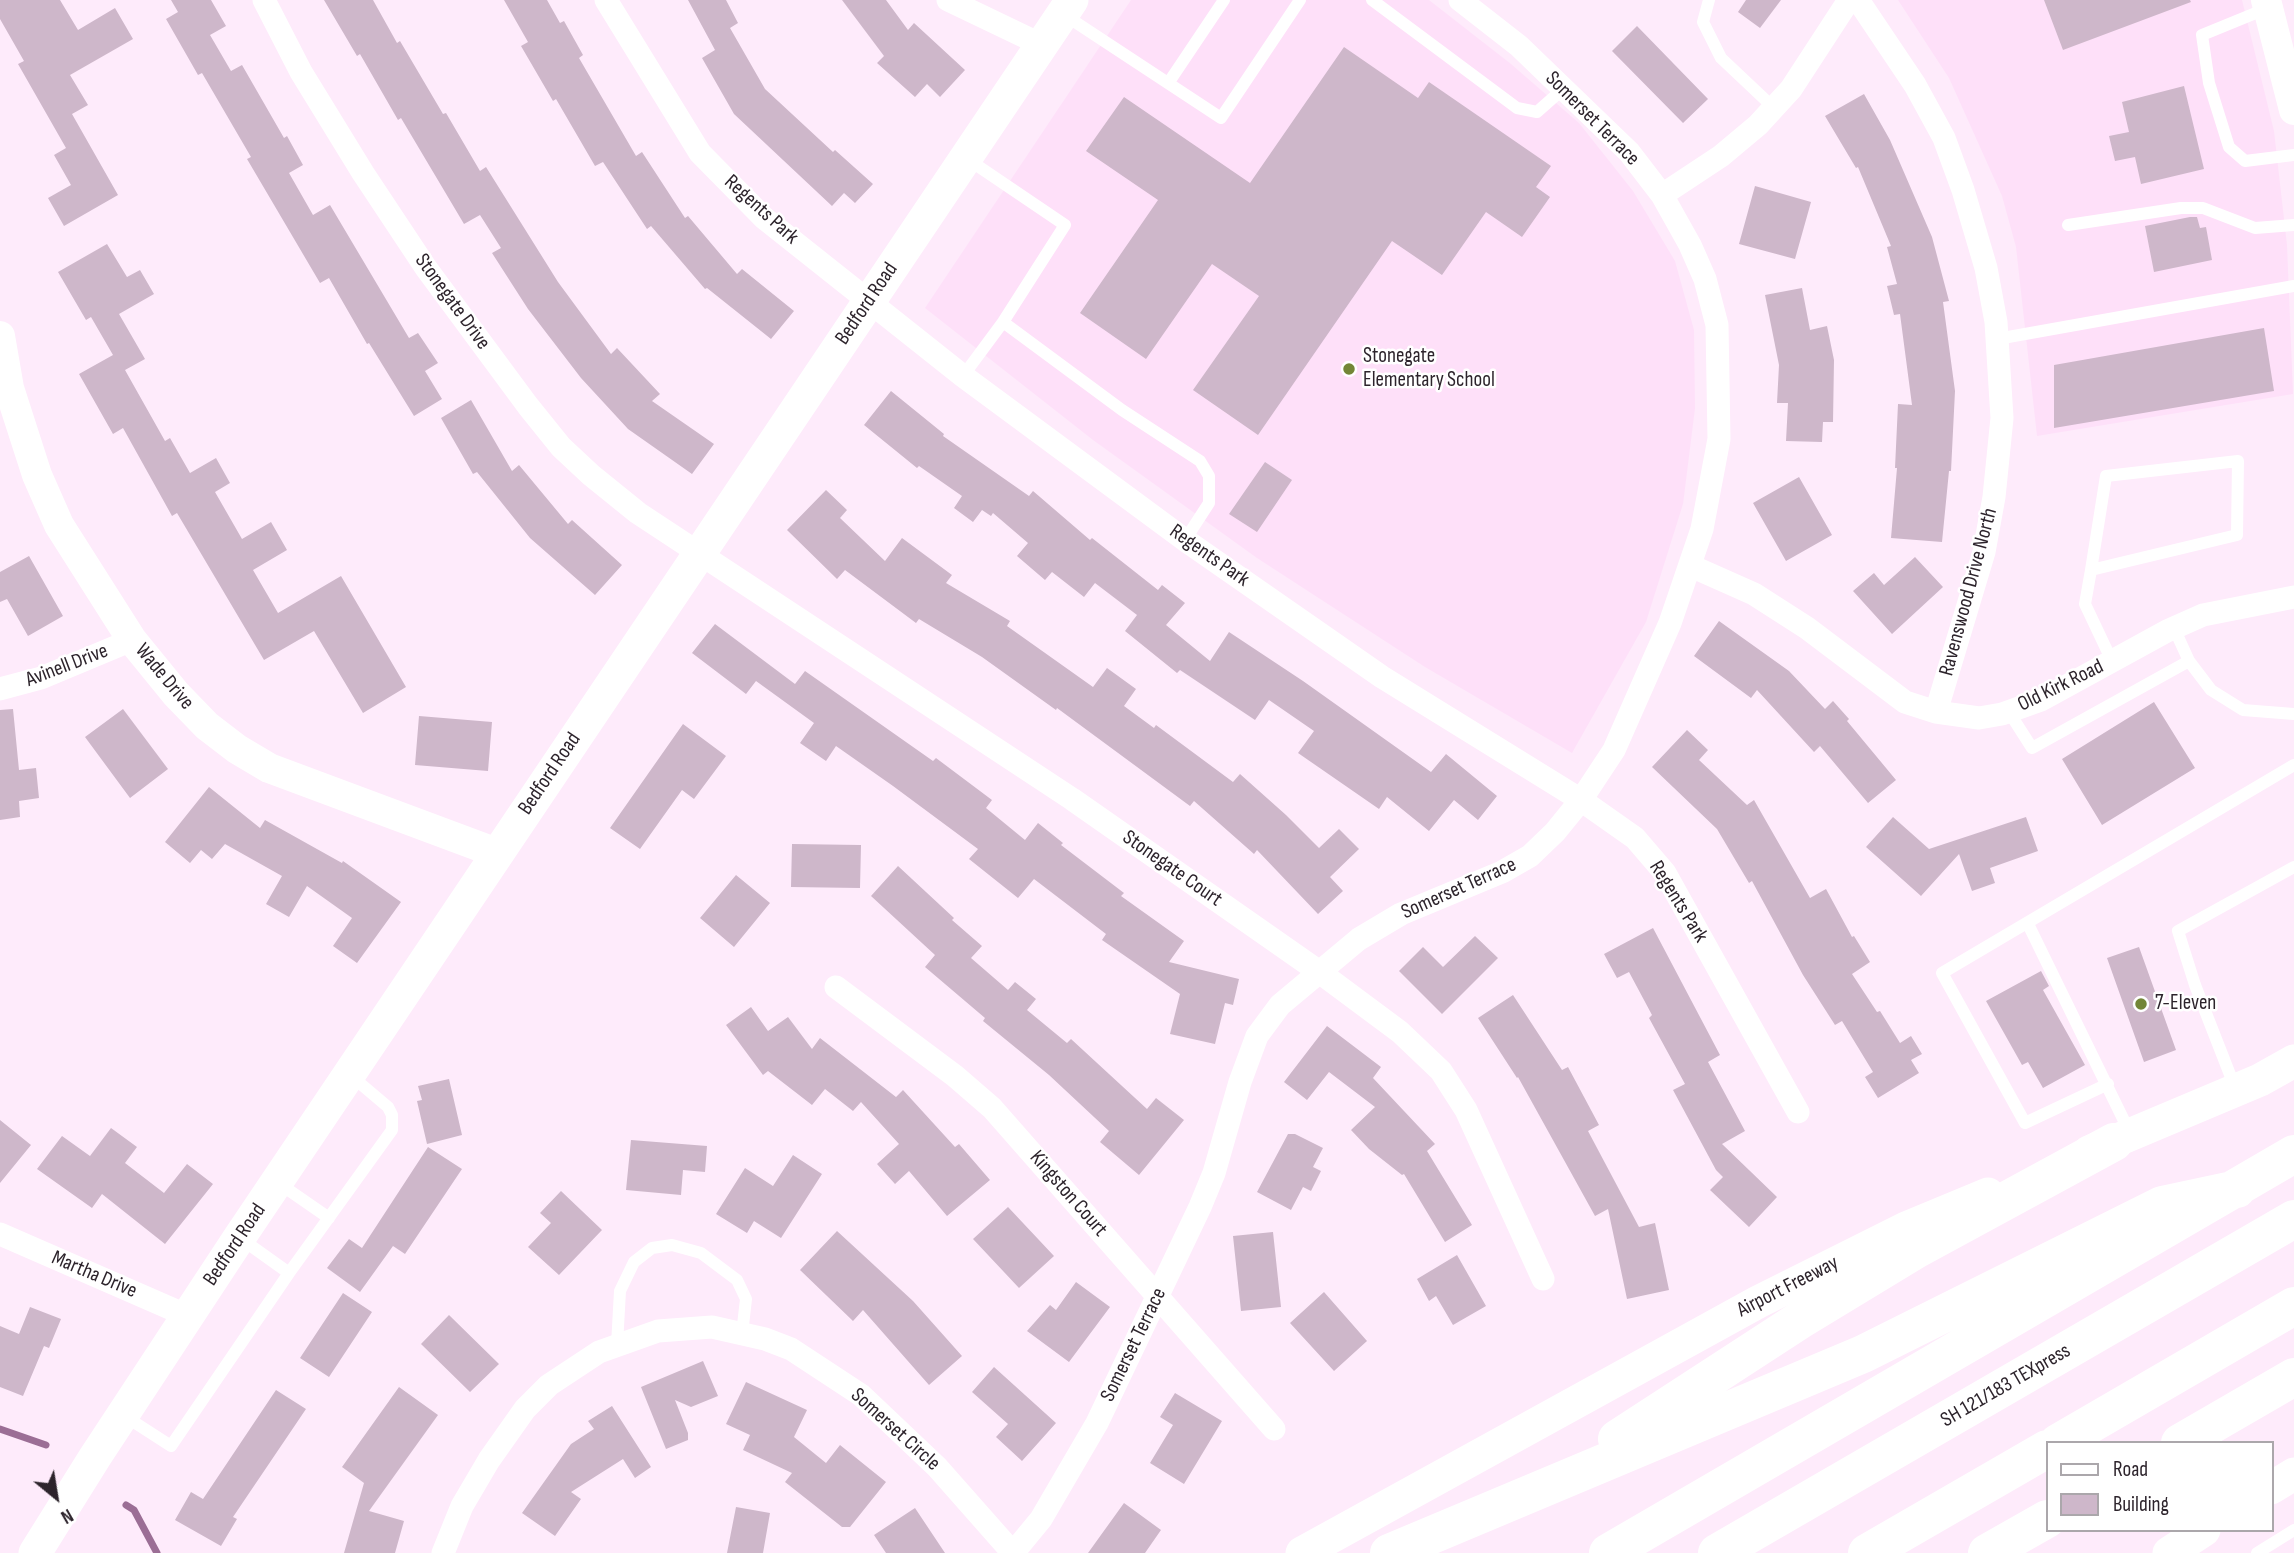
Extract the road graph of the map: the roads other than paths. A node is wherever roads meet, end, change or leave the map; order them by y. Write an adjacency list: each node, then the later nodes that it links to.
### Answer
1 (264, 0): 30 (street, Stonegate Drive)
2 (606, 0): 24 (street, Regents Park)
3 (948, 0): 13 (street)
4 (1224, 0): 14 (lane)
5 (1300, 0): 14 (lane)
6 (1372, 0): 15 (lane)
7 (1460, 0): 15 (street, Somerset Terrace)
8 (1709, 0): 17 (lane)
9 (1849, 0): 17 (street)
10 (1858, 0): 27 (street, Ravenswood Drive North)
11 (2267, 4): 16 (street); 18 (lane)
12 (1068, 7): 13 (main road, Bedford Road); 14 (lane)
13 (1042, 45): 19 (main road, Bedford Road)
14 (1169, 82)
15 (1563, 89): 20 (street, Somerset Terrace)
16 (2293, 95)
17 (1774, 107): 20 (street)
18 (2294, 155)
19 (966, 158): 24 (main road, Bedford Road); 25 (lane)
20 (1662, 195): 31 (street, Somerset Terrace)
21 (2068, 225): 22 (lane)
22 (2294, 225)
23 (2294, 286): 27 (lane)
24 (869, 302): 28 (street, Regents Park); 30 (main road, Bedford Road)
25 (1003, 322): 28 (lane); 29 (lane)
26 (0, 336): 35 (street, Wade Drive)
27 (1997, 339): 39 (street, Ravenswood Drive North)
28 (963, 376): 29 (street, Regents Park)
29 (1185, 540): 43 (street, Regents Park)
30 (700, 552): 44 (main road, Bedford Road); 47 (street, Stonegate Court)
31 (1691, 566): 39 (street, Old Kirk Road); 43 (street, Somerset Terrace)
32 (2091, 570): 32 (lane); 36 (lane)
33 (2294, 597): 34 (street, Old Kirk Road)
34 (2174, 628): 36 (street, Old Kirk Road); 37 (lane)
35 (132, 640): 38 (street, Avinell Drive); 44 (street, Wade Drive)
36 (2112, 661): 40 (street, Old Kirk Road)
37 (2189, 661): 40 (lane); 41 (lane)
38 (0, 690)
39 (1936, 712): 40 (street, Old Kirk Road)
40 (2009, 712)
41 (2294, 714)
42 (2294, 765): 46 (lane)
43 (1581, 800): 47 (street, Somerset Terrace); 54 (street, Regents Park)
44 (497, 853): 50 (main road, Bedford Road)
45 (2294, 867): 53 (lane)
46 (2028, 924): 51 (lane); 51 (lane)
47 (1318, 971): 64 (street, Stonegate Court); 65 (street, Somerset Terrace)
48 (836, 987): 65 (street, Kingston Court)
49 (2294, 1061): 53 (main road, Airport Freeway)
50 (349, 1074): 57 (main road, Bedford Road); 59 (lane)
51 (2108, 1084): 55 (lane)
52 (2294, 1084): 53 (main road)
53 (2248, 1085): 55 (main road, Airport Freeway)
54 (1798, 1112)
55 (2123, 1138): 84 (main road, Airport Freeway); 86 (highway)
56 (2294, 1154): 58 (highway)
57 (276, 1182): 59 (lane); 62 (main road, Bedford Road)
58 (2237, 1189): 85 (highway); 87 (highway)
59 (329, 1218): 63 (lane)
60 (2294, 1219): 88 (highway, SH 121/183 TEXpress)
61 (0, 1234): 67 (street, Martha Drive)
62 (239, 1237): 63 (lane); 67 (main road, Bedford Road)
63 (289, 1273): 71 (lane)
64 (1543, 1279)
65 (1157, 1296): 72 (street, Kingston Court); 83 (street, Somerset Terrace)
66 (2294, 1307): 73 (highway)
67 (188, 1315): 71 (main road, Bedford Road)
68 (743, 1334): 69 (street, Somerset Circle); 69 (lane); 83 (street, Somerset Circle)
69 (617, 1345): 82 (street, Somerset Circle)
70 (2294, 1377): 74 (highway)
71 (123, 1414): 81 (main road, Bedford Road)
72 (1274, 1429)
73 (2061, 1441)
74 (2183, 1441)
75 (2046, 1450): 89 (highway)
76 (2294, 1474): 77 (main road)
77 (2273, 1487)
78 (2046, 1523): 90 (highway)
79 (2046, 1524): 91 (highway)
80 (2294, 1530): 92 (lane)
81 (36, 1553)
82 (443, 1553)
83 (1013, 1553)
84 (1302, 1553)
85 (1389, 1553)
86 (1448, 1553)
87 (1608, 1553)
88 (1717, 1553)
89 (1867, 1553)
90 (1987, 1553)
91 (2028, 1553)
92 (2257, 1553)

